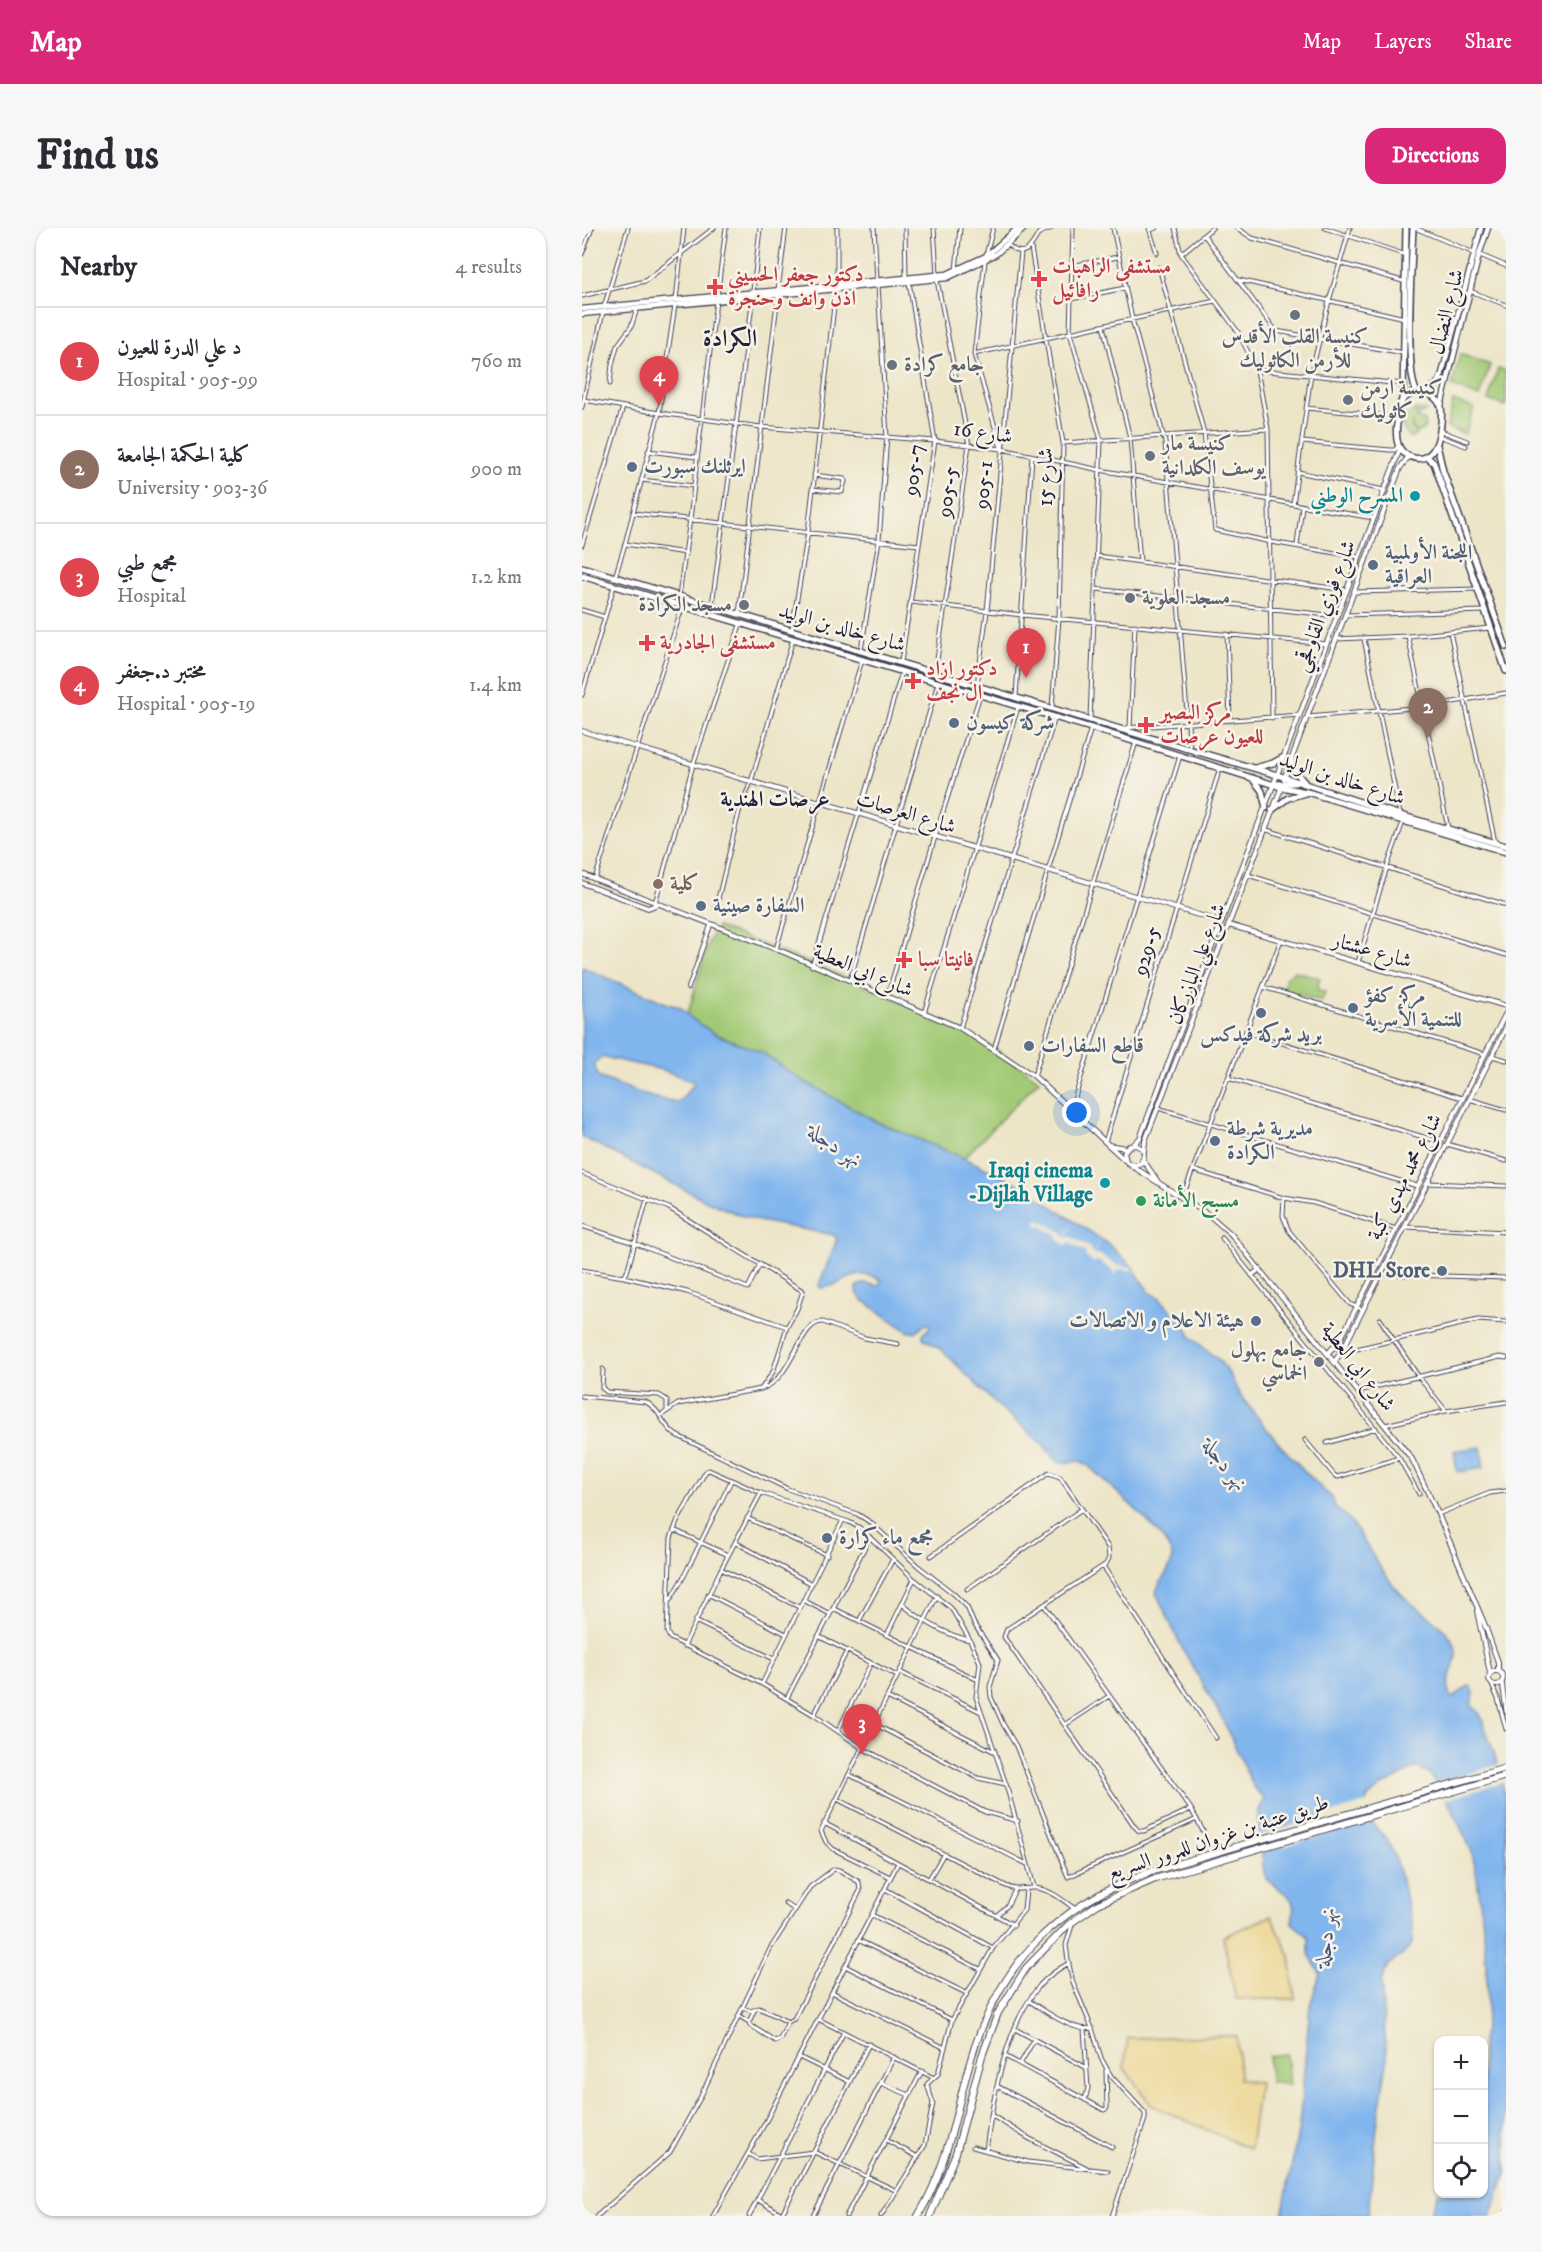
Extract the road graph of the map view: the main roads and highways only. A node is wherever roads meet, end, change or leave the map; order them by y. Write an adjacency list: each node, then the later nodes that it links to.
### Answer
1 (1018, 228): 8 (main road)
2 (1025, 228): 8 (main road)
3 (1406, 228): 16 (main road)
4 (1414, 228): 14 (main road)
5 (1481, 228): 7 (main road, شارع النضال)
6 (1488, 228): 7 (main road, شارع النضال)
7 (1476, 254): 15 (main road, شارع النضال); 17 (main road, شارع النضال)
8 (986, 259): 9 (main road); 9 (main road)
9 (937, 278): 10 (main road)
10 (676, 302): 12 (main road); 12 (main road)
11 (582, 309): 12 (main road)
12 (603, 310): 13 (main road)
13 (582, 314)
14 (1417, 392): 15 (main road); 16 (main road)
15 (1426, 392): 17 (main road)
16 (1401, 402): 19 (main road)
17 (1441, 406): 18 (main road)
18 (1437, 443): 19 (main road); 22 (main road)
19 (1426, 456): 24 (main road)
20 (582, 567): 27 (main road, شارع خالد بن الوليد)
21 (582, 576): 28 (main road, شارع خالد بن الوليد)
22 (1503, 632): 23 (main road)
23 (1506, 647)
24 (1506, 671)
25 (1284, 757): 27 (main road)
26 (1291, 759): 31 (main road)
27 (1254, 768): 29 (main road, شارع خالد بن الوليد)
28 (1251, 777): 30 (main road, شارع خالد بن الوليد); 31 (main road)
29 (1283, 782): 30 (main road); 30 (main road, شارع خالد بن الوليد); 31 (main road)
30 (1274, 783)
31 (1308, 789): 32 (main road, شارع خالد بن الوليد); 33 (main road, شارع خالد بن الوليد)
32 (1506, 846)
33 (1506, 852)
34 (1506, 1768): 36 (highway, طريق عتبة بن غزوان للمرور السريع)
35 (1506, 1776): 37 (highway, طريق عتبة بن غزوان للمرور السريع)
36 (918, 2216)
37 (930, 2216)

